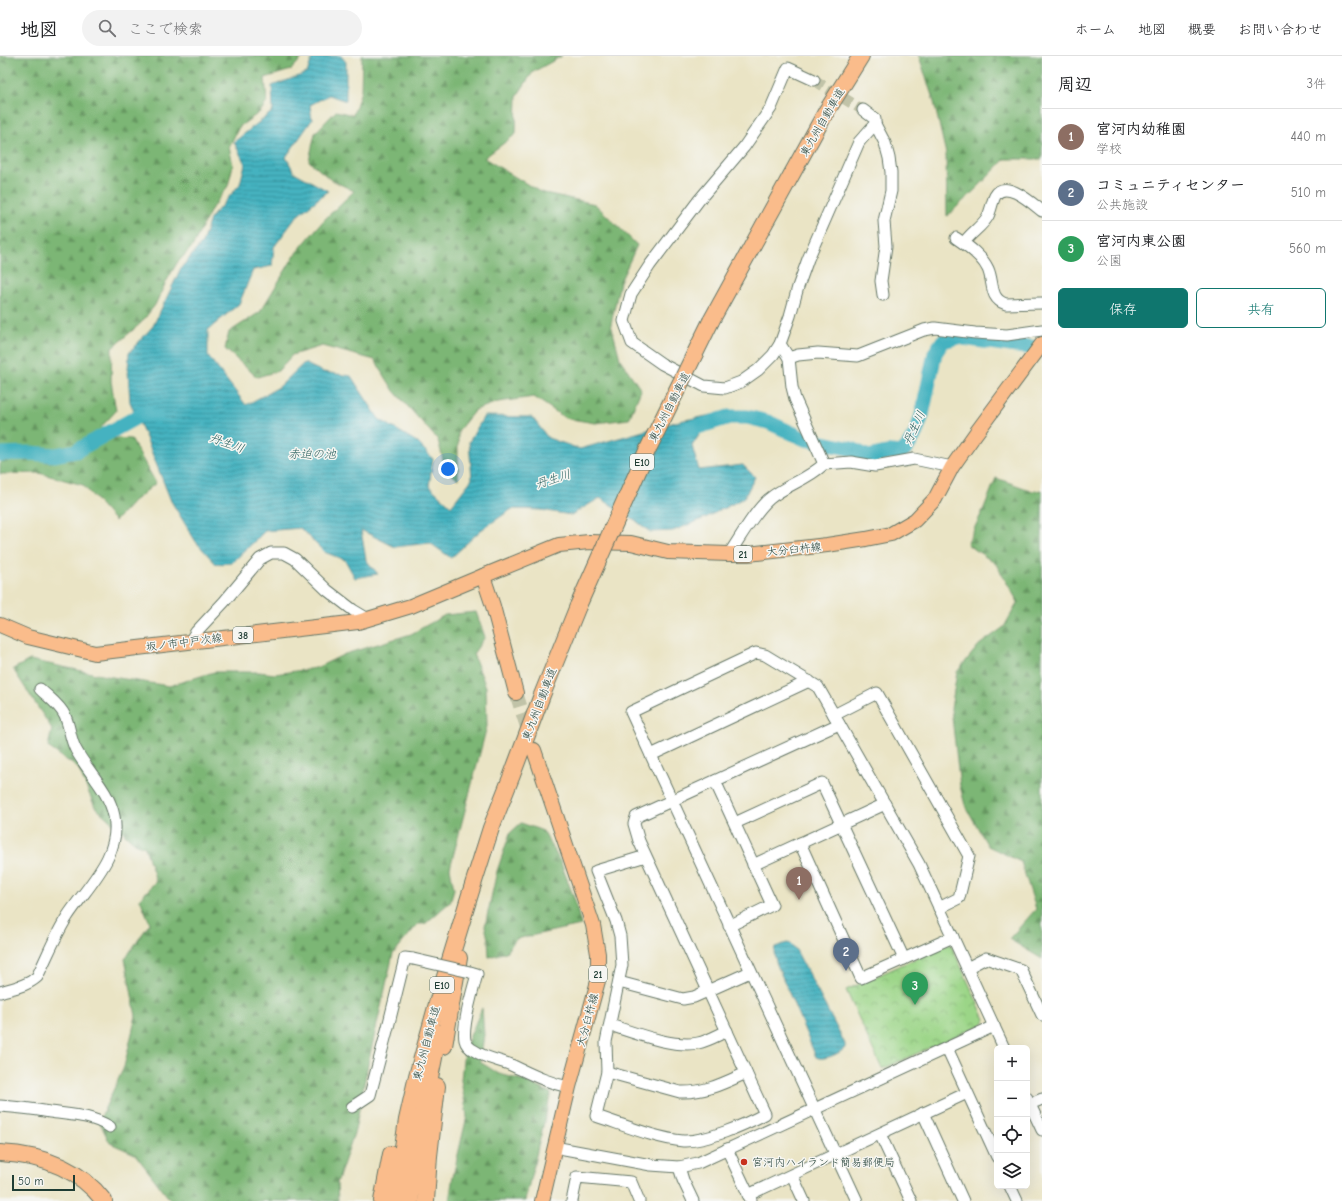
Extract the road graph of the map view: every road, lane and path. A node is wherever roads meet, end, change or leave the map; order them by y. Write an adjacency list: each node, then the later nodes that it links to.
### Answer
1 (860, 56): 25 (highway, 東九州自動車道 / E10, bridge)
2 (814, 80): 9 (street)
3 (863, 110): 4 (street)
4 (875, 124): 6 (street); 9 (street)
5 (1042, 211): 7 (street)
6 (883, 295)
7 (1042, 303)
8 (1042, 330): 11 (street)
9 (780, 344): 11 (street)
10 (1040, 350): 13 (main road, 大分臼杵線 / 21)
11 (789, 358): 12 (street)
12 (823, 462): 13 (street); 14 (street)
13 (952, 467): 14 (main road, 大分臼杵線 / 21)
14 (729, 554): 15 (main road, 大分臼杵線 / 21)
15 (483, 576): 16 (main road, 坂ノ市中戸次線 / 38); 21 (main road)
16 (368, 619): 18 (main road, 坂ノ市中戸次線 / 38); 18 (street)
17 (0, 625): 18 (main road, 坂ノ市中戸次線 / 38)
18 (190, 641)
19 (809, 681): 22 (street); 24 (street); 24 (street)
20 (40, 689): 44 (street)
21 (516, 693)
22 (836, 719): 26 (street); 28 (street); 35 (street)
23 (534, 750): 53 (main road, 大分臼杵線 / 21)
24 (651, 755): 27 (street)
25 (512, 775): 31 (highway, 東九州自動車道 / E10); 38 (highway, 東九州自動車道 / E10)
26 (715, 781): 27 (street); 29 (street)
27 (672, 801): 33 (street); 36 (street)
28 (885, 804): 30 (street); 35 (street)
29 (734, 823): 30 (street); 34 (street)
30 (841, 824): 32 (street); 39 (street)
31 (491, 828): 75 (highway); 76 (highway, 東九州自動車道 / E10)
32 (800, 843): 34 (street); 39 (street)
33 (646, 856): 42 (street); 43 (street)
34 (753, 864): 36 (street)
35 (939, 908): 37 (street)
36 (729, 926): 41 (street)
37 (953, 937): 39 (street); 40 (street)
38 (460, 955): 77 (highway, 東九州自動車道 / E10); 78 (highway)
39 (904, 959)
40 (967, 968): 45 (street); 47 (street)
41 (750, 972): 43 (street); 60 (street)
42 (619, 982): 43 (street); 46 (street)
43 (708, 991): 48 (street)
44 (0, 992)
45 (1042, 1015)
46 (610, 1025): 48 (street); 51 (street)
47 (994, 1026): 49 (street); 50 (street)
48 (726, 1031): 52 (street)
49 (1003, 1045)
50 (947, 1048): 54 (street); 60 (street)
51 (607, 1072): 52 (street); 52 (street)
52 (746, 1073)
53 (569, 1087): 59 (street, bridge); 65 (main road, 大分臼杵線 / 21)
54 (967, 1092): 61 (street); 68 (street)
55 (1042, 1099): 56 (street)
56 (1030, 1101)
57 (1030, 1105): 63 (street)
58 (0, 1106): 62 (street)
59 (352, 1107)
60 (815, 1109): 66 (street); 69 (street)
61 (923, 1114): 64 (street); 86 (street)
62 (110, 1127)
63 (1042, 1130)
64 (880, 1134): 69 (street); 85 (street)
65 (554, 1147): 70 (street); 79 (main road, 大分臼杵線 / 21)
66 (727, 1150): 70 (street); 73 (street)
67 (0, 1153): 74 (highway)
68 (995, 1153)
69 (836, 1154): 71 (street); 84 (street)
70 (679, 1167): 82 (street)
71 (792, 1175): 73 (street); 83 (street)
72 (1011, 1189): 87 (street)
73 (749, 1198)
74 (104, 1201)
75 (382, 1201)
76 (395, 1201)
77 (410, 1201)
78 (426, 1201)
79 (542, 1201)
80 (572, 1201): 81 (street)
81 (639, 1201)
82 (693, 1201)
83 (804, 1201)
84 (857, 1201)
85 (911, 1201)
86 (963, 1201)
87 (1017, 1201)

